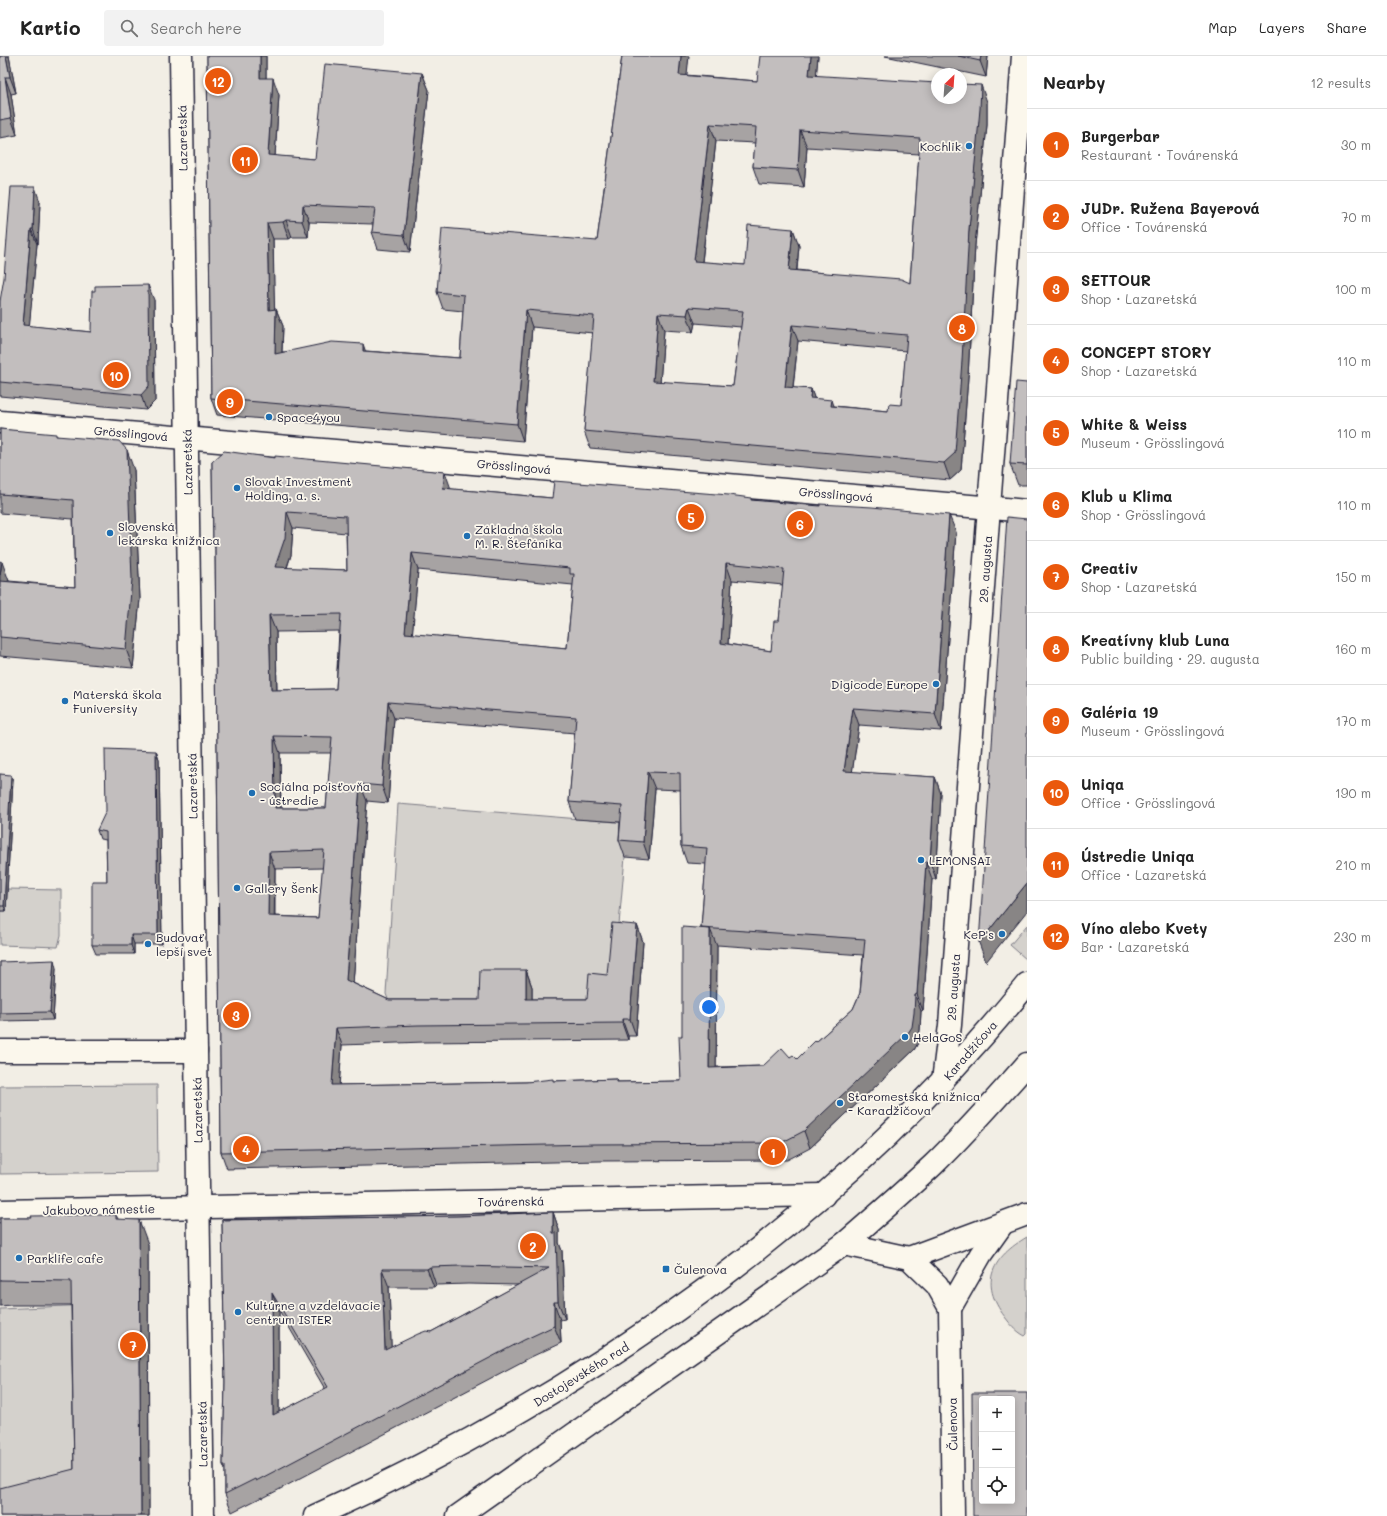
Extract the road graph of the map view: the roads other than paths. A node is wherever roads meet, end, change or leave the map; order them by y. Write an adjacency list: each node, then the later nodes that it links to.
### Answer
1 (181, 56): 4 (street, Lazaretská)
2 (1023, 56): 5 (street, 29. augusta)
3 (0, 422): 4 (street, Grösslingová)
4 (186, 438): 5 (street, Grösslingová); 8 (street, Lazaretská)
5 (989, 507): 6 (street, Grösslingová); 11 (street, 29. augusta)
6 (1027, 511)
7 (1027, 984): 11 (street, Karadžičova)
8 (196, 1050): 9 (street); 13 (street, Lazaretská)
9 (0, 1051)
10 (1027, 1064): 17 (street)
11 (943, 1081): 12 (street, Karadžičova)
12 (824, 1195): 13 (street, Továrenská); 21 (street, Dostojevského rad)
13 (198, 1207): 14 (street, Jakubovo námestie); 20 (street, Lazaretská)
14 (0, 1211)
15 (1027, 1214): 16 (street)
16 (1003, 1222): 18 (street); 19 (street)
17 (844, 1244): 18 (street); 22 (street)
18 (909, 1258): 19 (street, Čulenova)
19 (950, 1308): 23 (street, Čulenova)
20 (203, 1516)
21 (315, 1516)
22 (458, 1516)
23 (953, 1516)

